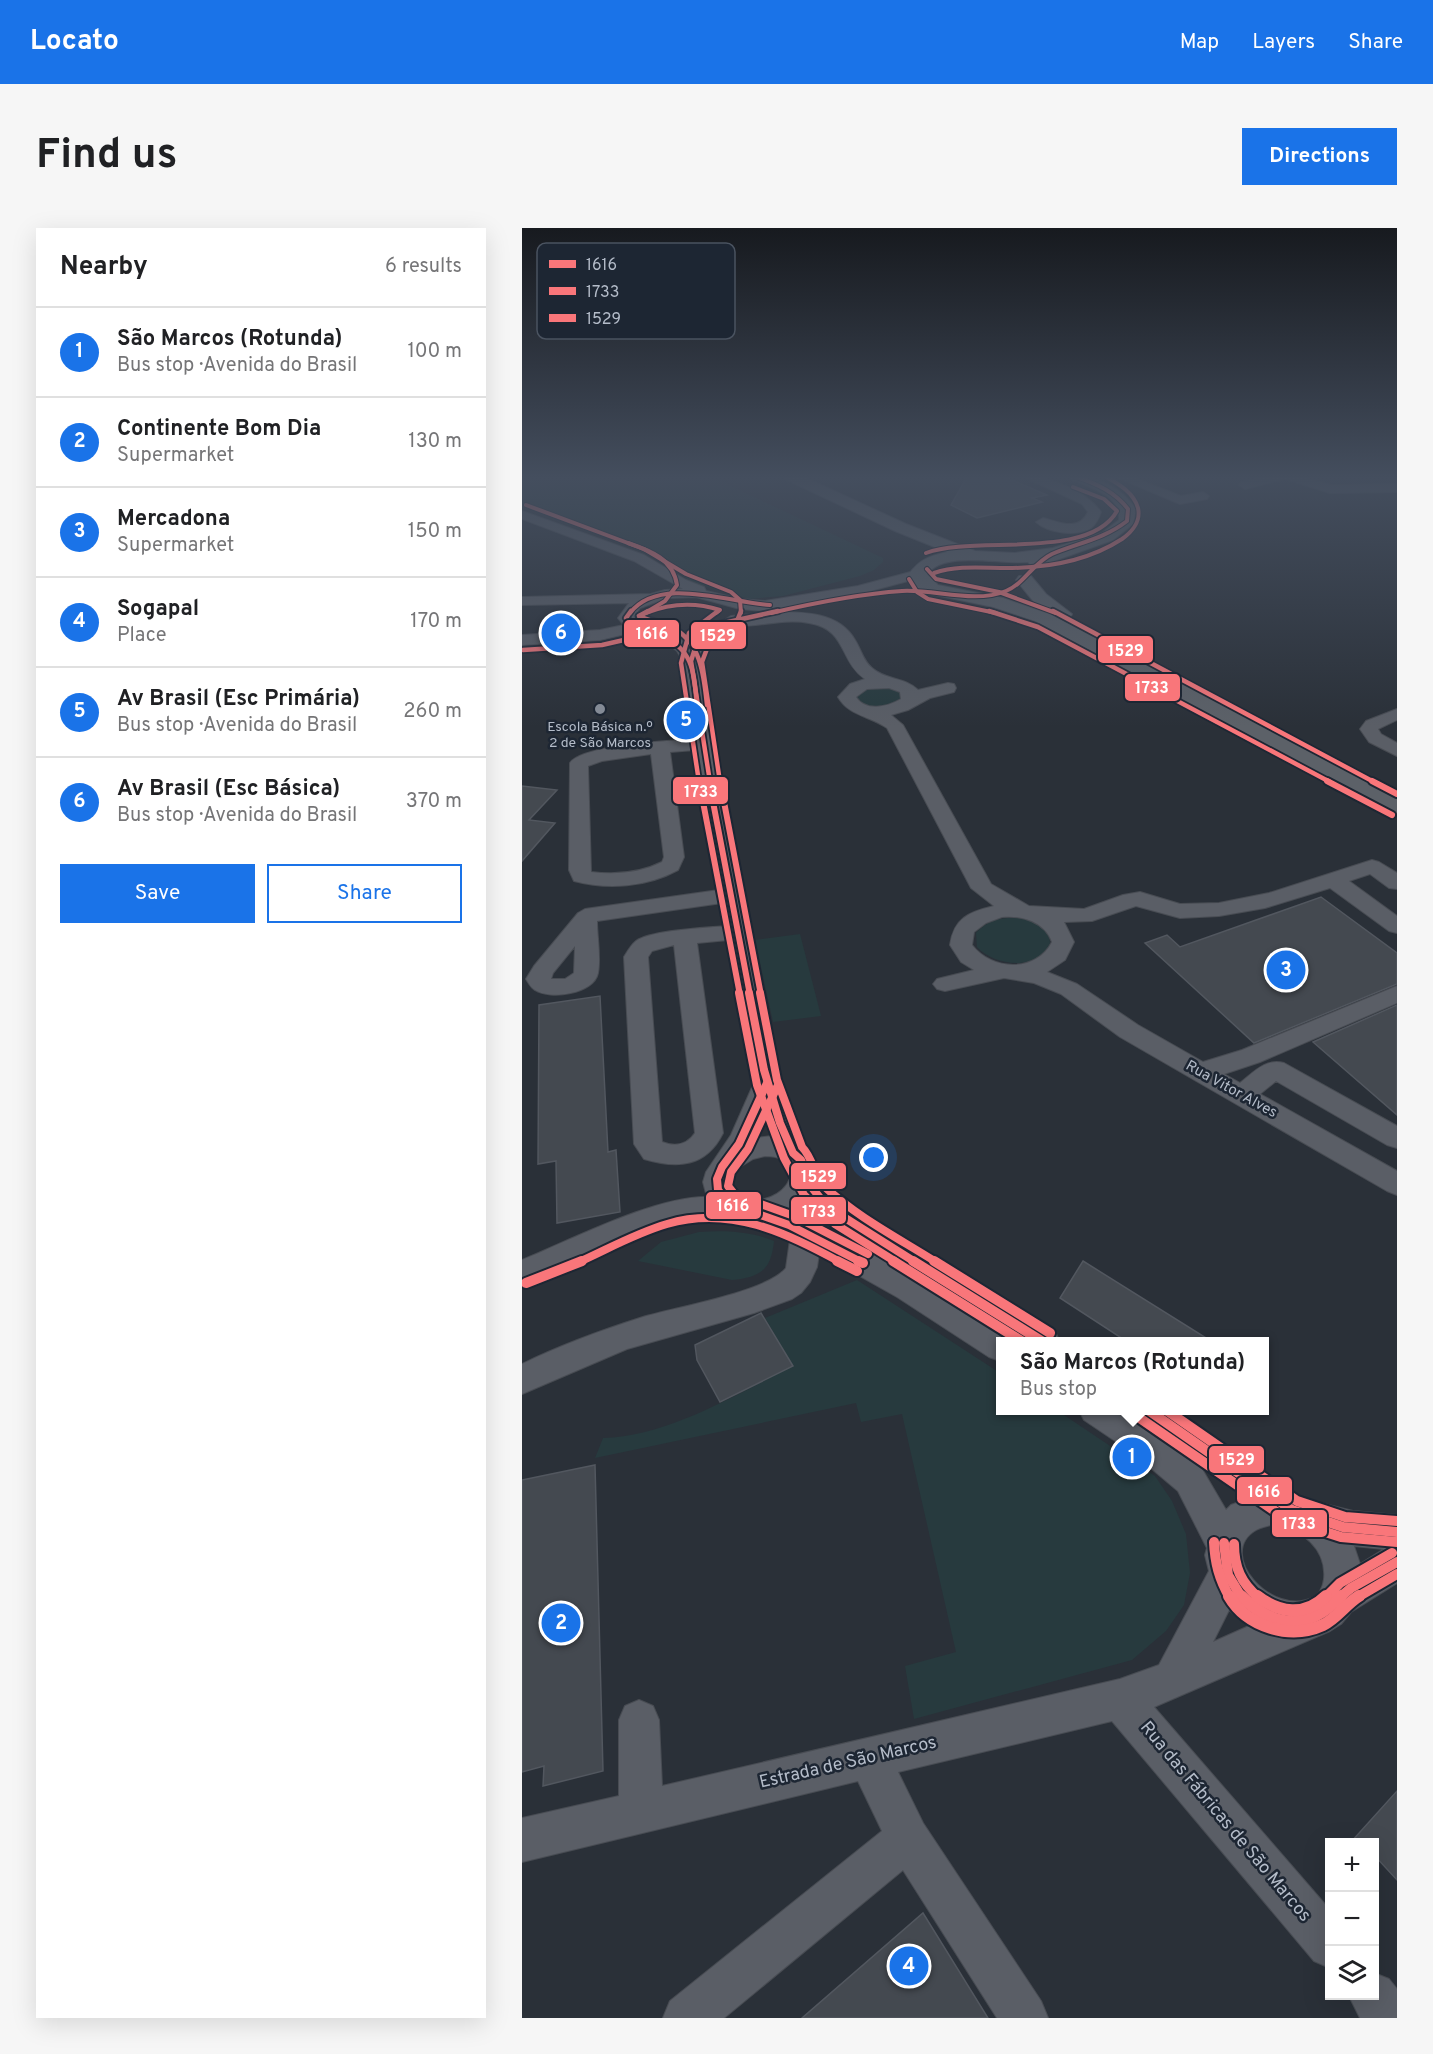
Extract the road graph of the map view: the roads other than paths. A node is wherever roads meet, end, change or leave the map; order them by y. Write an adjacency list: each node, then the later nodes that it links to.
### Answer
1 (643, 561): 7 (street)
2 (915, 561): 6 (main road)
3 (939, 561): 6 (main road)
4 (1006, 561): 8 (main road)
5 (1041, 561): 8 (main road)
6 (921, 570): 10 (main road); 12 (street)
7 (662, 572): 11 (street); 12 (street)
8 (1026, 578): 10 (main road); 31 (main road)
9 (885, 593): 10 (street); 16 (street); 18 (street)
10 (947, 593): 32 (main road)
11 (653, 597): 12 (street); 13 (street); 15 (street)
12 (720, 598): 16 (street)
13 (577, 599): 14 (street); 15 (street)
14 (522, 601)
15 (631, 623): 17 (street); 19 (street)
16 (720, 624): 17 (street); 18 (street); 20 (street)
17 (658, 633): 20 (street)
18 (844, 634): 21 (street)
19 (522, 640)
20 (691, 661): 28 (street)
21 (863, 669): 22 (street); 23 (street)
22 (898, 685): 23 (street); 24 (street); 24 (street)
23 (851, 690): 25 (street)
24 (907, 704): 25 (street); 27 (street)
25 (862, 710): 27 (street)
26 (1397, 714): 30 (street)
27 (894, 725): 35 (street)
28 (703, 744): 29 (street); 36 (street)
29 (660, 748): 29 (street)
30 (1397, 750)
31 (1397, 789)
32 (1397, 806)
33 (1333, 880): 34 (street); 38 (street); 40 (street)
34 (1397, 883)
35 (982, 888): 37 (street); 42 (street)
36 (731, 895): 39 (street); 41 (street)
37 (1027, 912): 38 (street); 42 (street); 44 (street)
38 (1092, 914): 44 (street)
39 (586, 918)
40 (1397, 926)
41 (738, 932): 43 (street); 49 (street)
42 (965, 934): 45 (street, Rua Vitor Alves); 45 (street)
43 (685, 939): 43 (street)
44 (1062, 946): 45 (street); 46 (street)
45 (1009, 971): 46 (street, Rua Vitor Alves)
46 (1069, 989): 48 (street, Rua Vitor Alves)
47 (1397, 994): 48 (street)
48 (1200, 1072): 50 (street, Rua Vitor Alves)
49 (767, 1083): 52 (street); 53 (street)
50 (1241, 1095): 51 (street); 54 (street, Rua Vitor Alves)
51 (1397, 1138)
52 (727, 1162): 53 (street); 55 (street)
53 (800, 1163): 55 (street); 58 (street)
54 (1397, 1184)
55 (742, 1210): 56 (street); 57 (street)
56 (805, 1233): 59 (street); 60 (street)
57 (522, 1273)
58 (1038, 1337)
59 (996, 1344)
60 (522, 1380)
61 (1104, 1415): 65 (street)
62 (1154, 1415): 63 (street)
63 (1300, 1514): 64 (street); 65 (street); 67 (street)
64 (1397, 1532)
65 (1226, 1559): 68 (street); 69 (street)
66 (1397, 1562): 67 (street)
67 (1338, 1598): 68 (street)
68 (1306, 1621): 69 (street, Estrada de São Marcos)
69 (1173, 1680): 70 (street, Estrada de São Marcos)
70 (1120, 1699): 72 (street, Estrada de São Marcos); 76 (street, Rua das Fábricas de São Marcos)
71 (639, 1720): 73 (street)
72 (869, 1758): 73 (street, Estrada de São Marcos); 74 (street)
73 (641, 1812): 75 (street, Estrada de São Marcos)
74 (908, 1838): 78 (street); 79 (street)
75 (522, 1840)
76 (1325, 1941)
77 (1376, 2000): 80 (street)
78 (687, 2018)
79 (1024, 2018)
80 (1391, 2018)

